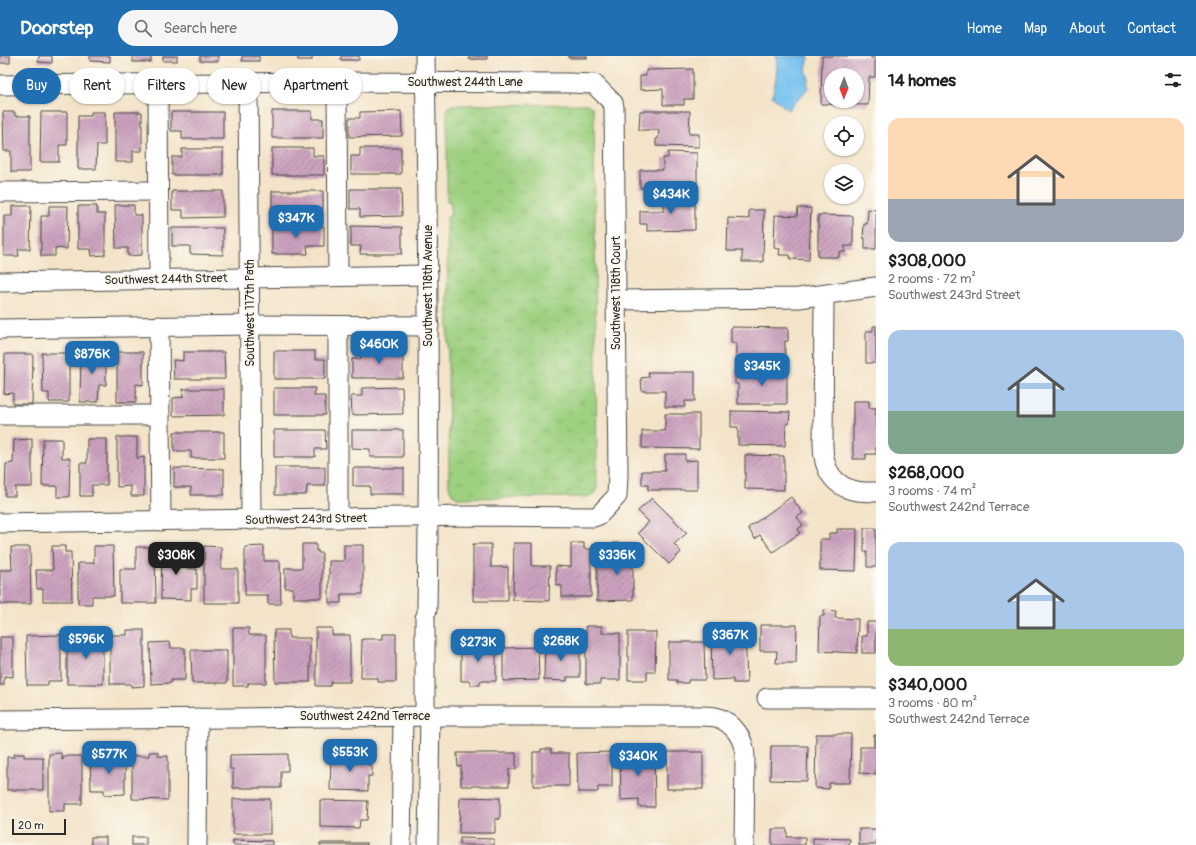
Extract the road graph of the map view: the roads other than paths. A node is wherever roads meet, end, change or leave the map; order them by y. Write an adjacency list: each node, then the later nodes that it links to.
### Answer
1 (425, 56): 3 (street, Southwest 118th Avenue)
2 (362, 82): 3 (street, Southwest 244th Lane)
3 (426, 82): 5 (street, Southwest 244th Lane); 12 (street, Southwest 118th Avenue)
4 (133, 84): 6 (street, Southwest 244th Lane)
5 (594, 84): 19 (street, Southwest 118th Court)
6 (0, 86)
7 (158, 104): 10 (street)
8 (248, 104): 14 (street, Southwest 117th Path)
9 (337, 104): 13 (street)
10 (158, 191): 11 (street); 15 (street)
11 (0, 192)
12 (428, 275): 13 (street, Southwest 244th Street); 23 (street, Southwest 118th Avenue)
13 (338, 276): 14 (street, Southwest 244th Street)
14 (249, 278): 15 (street, Southwest 244th Street); 20 (street, Southwest 117th Path)
15 (159, 279): 16 (street, Southwest 244th Street)
16 (0, 282)
17 (876, 287): 18 (street)
18 (824, 296): 19 (street); 27 (street)
19 (616, 300): 28 (street, Southwest 118th Court)
20 (250, 325): 21 (street); 22 (street); 31 (street, Southwest 117th Path)
21 (159, 326): 24 (street); 26 (street)
22 (338, 326): 23 (street); 30 (street)
23 (429, 326): 29 (street, Southwest 118th Avenue)
24 (0, 329)
25 (0, 415): 26 (street)
26 (160, 415): 32 (street)
27 (876, 492)
28 (608, 506): 29 (street, Southwest 243rd Street)
29 (428, 517): 30 (street, Southwest 243rd Street); 37 (street, Southwest 118th Avenue)
30 (338, 518): 31 (street, Southwest 243rd Street)
31 (251, 520): 32 (street, Southwest 243rd Street)
32 (161, 521): 33 (street, Southwest 243rd Street)
33 (0, 523)
34 (767, 698): 35 (street)
35 (876, 698)
36 (403, 716): 37 (street, Southwest 242nd Terrace); 38 (street, Southwest 242nd Terrace); 41 (street)
37 (427, 716): 42 (street); 43 (street, Southwest 242nd Terrace)
38 (198, 718): 39 (street, Southwest 242nd Terrace); 40 (street)
39 (0, 720)
40 (197, 845)
41 (402, 845)
42 (428, 845)
43 (744, 845)

